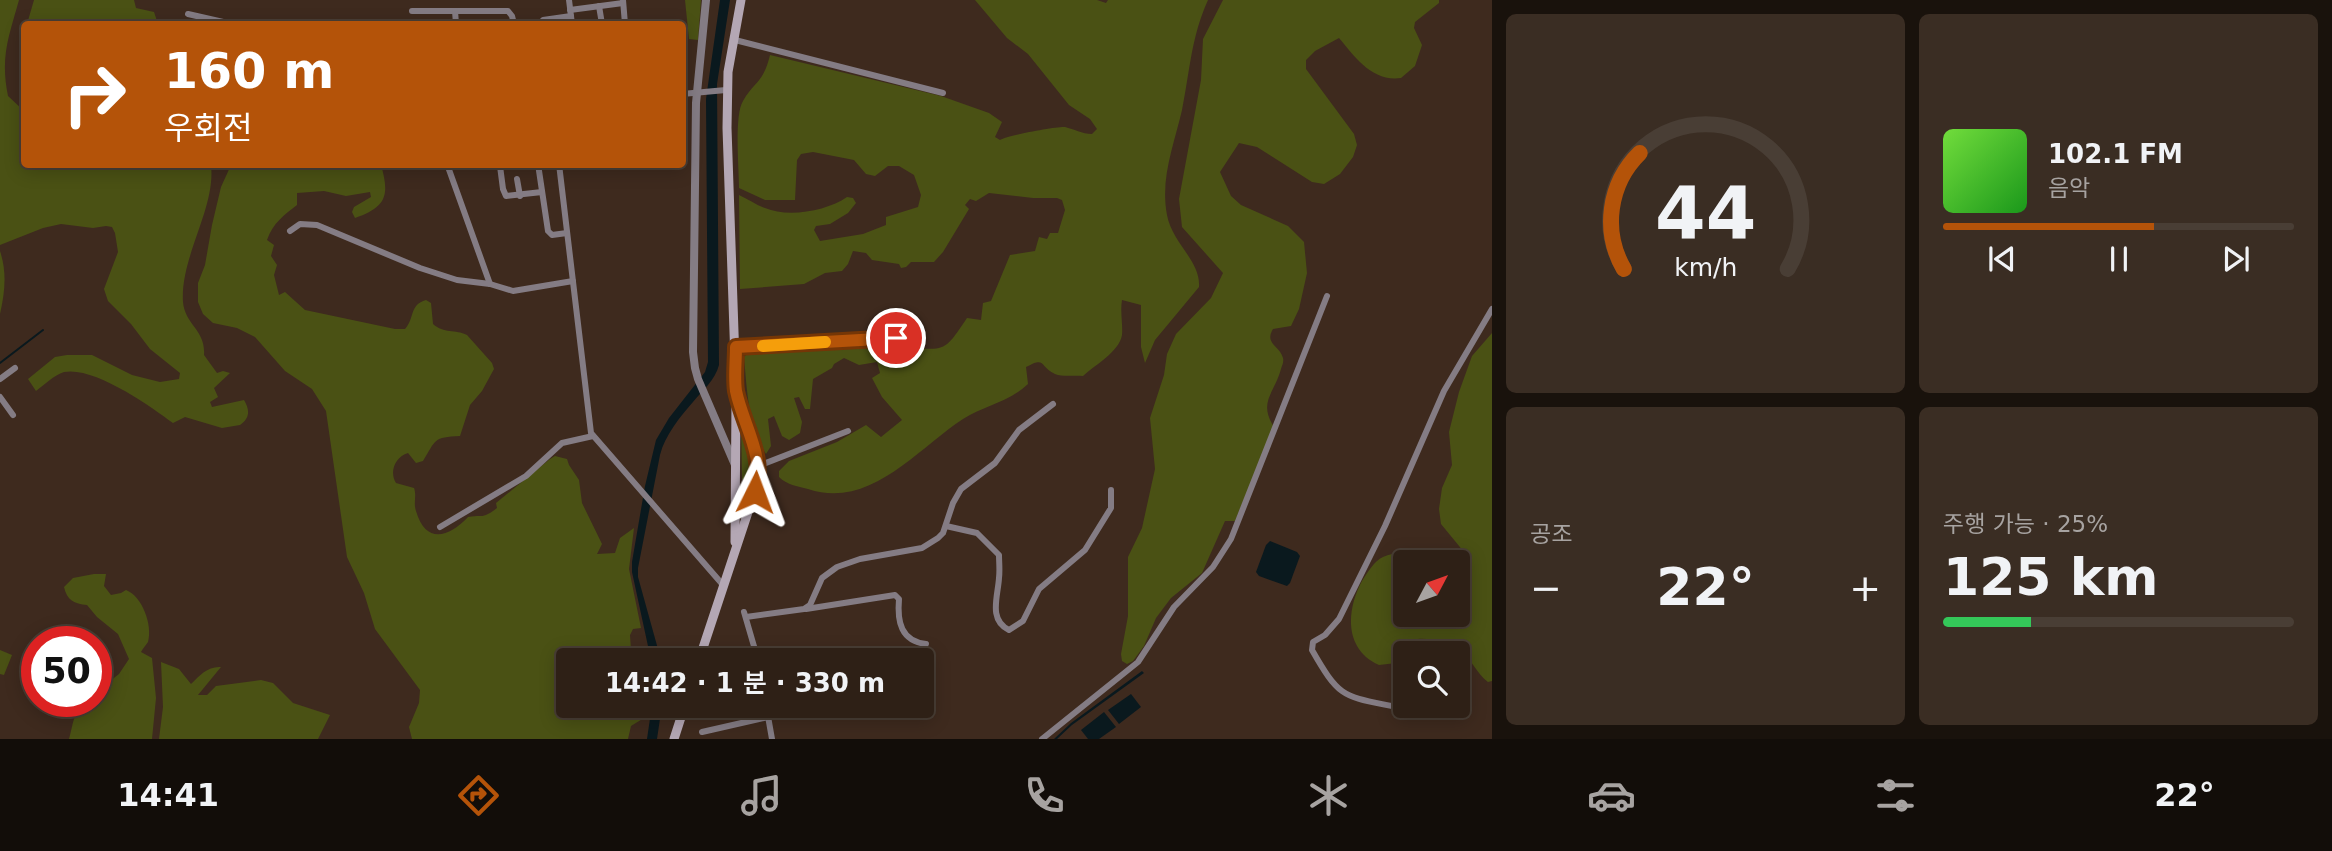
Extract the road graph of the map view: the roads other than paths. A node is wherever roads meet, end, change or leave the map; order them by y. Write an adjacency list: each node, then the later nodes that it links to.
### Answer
1 (569, 0): 8 (street)
2 (706, 0): 19 (street)
3 (741, 0): 17 (main road)
4 (623, 1): 5 (street); 16 (street)
5 (599, 6): 8 (street); 15 (street)
6 (412, 11): 7 (street)
7 (455, 11): 11 (street); 12 (street)
8 (571, 13): 13 (street); 14 (street)
9 (188, 14): 10 (street)
10 (219, 21)
11 (456, 21)
12 (513, 21)
13 (543, 21)
14 (572, 21)
15 (602, 21)
16 (625, 21)
17 (735, 40): 18 (main road); 21 (street)
18 (723, 90): 19 (street); 36 (main road)
19 (701, 91): 20 (street); 46 (street)
20 (686, 93)
21 (943, 93)
22 (448, 168): 32 (street)
23 (499, 168): 28 (street)
24 (539, 168): 27 (street)
25 (560, 168): 30 (street)
26 (517, 179): 28 (street)
27 (542, 192): 28 (street); 30 (street)
28 (520, 195)
29 (290, 231): 32 (street)
30 (568, 233): 31 (street)
31 (573, 281): 32 (street); 44 (street)
32 (490, 284)
33 (1327, 296): 63 (street)
34 (1492, 309): 56 (street)
35 (896, 338): 36 (street)
36 (736, 347): 39 (main road)
37 (15, 368): 38 (street)
38 (0, 379)
39 (736, 390): 45 (main road); 46 (main road)
40 (0, 397): 42 (street)
41 (1053, 404): 48 (street)
42 (13, 415)
43 (848, 431): 45 (street)
44 (593, 436): 49 (street); 51 (street)
45 (758, 466): 50 (main road)
46 (736, 467): 50 (main road)
47 (1111, 490): 48 (street)
48 (946, 526): 52 (street)
49 (440, 527)
50 (735, 549): 51 (main road)
51 (723, 585): 54 (main road)
52 (804, 609): 53 (street); 55 (street)
53 (926, 644)
54 (703, 648)
55 (755, 648)
56 (1393, 706)
57 (681, 718): 61 (main road)
58 (764, 718): 60 (street)
59 (768, 718): 62 (street)
60 (702, 733)
61 (674, 739)
62 (772, 739)
63 (1042, 739)

